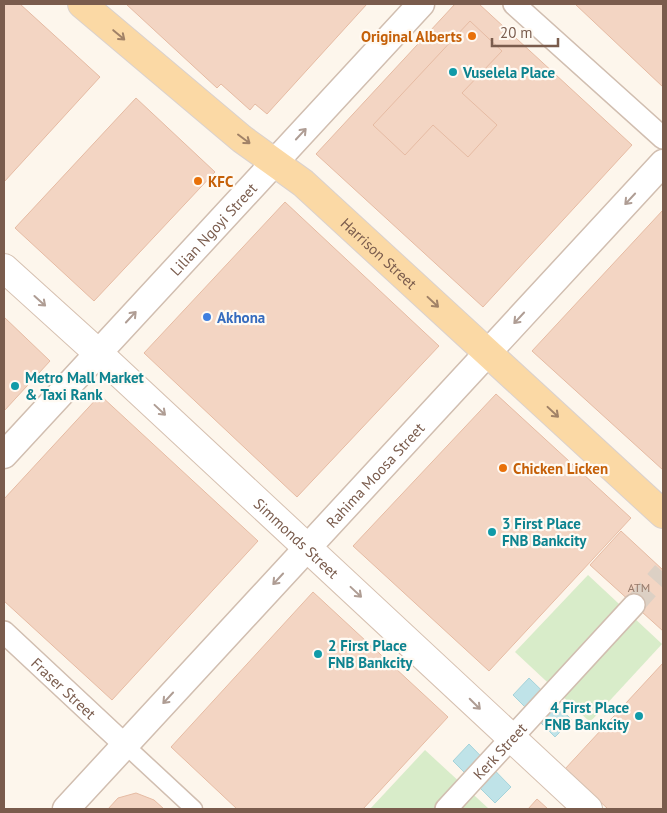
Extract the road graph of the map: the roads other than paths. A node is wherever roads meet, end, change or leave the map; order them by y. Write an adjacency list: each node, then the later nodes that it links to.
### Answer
1 (82, 4): 5 (main road, Harrison Street, one-way to 5)
2 (421, 4): 5 (street, Lilian Ngoyi Street, one-way to 2)
3 (514, 4): 4 (street)
4 (663, 138)
5 (275, 162): 8 (main road, Harrison Street, one-way to 8); 9 (street, Lilian Ngoyi Street, one-way to 5)
6 (663, 164): 8 (street, Rahima Moosa Street, one-way to 8)
7 (4, 268): 9 (main road, Simmonds Street, one-way to 9)
8 (488, 352): 11 (main road, Harrison Street, one-way to 11); 12 (street, Rahima Moosa Street)
9 (98, 353): 10 (street, Lilian Ngoyi Street); 12 (main road, Simmonds Street, one-way to 12)
10 (4, 455)
11 (663, 514)
12 (308, 547): 15 (main road, Simmonds Street, one-way to 15); 16 (street, Rahima Moosa Street, one-way to 16)
13 (634, 605): 15 (street, Kerk Street)
14 (4, 632): 16 (street, Fraser Street)
15 (512, 740): 19 (street, Kerk Street); 20 (main road, Simmonds Street)
16 (125, 745): 17 (street, Rahima Moosa Street); 18 (street)
17 (66, 809)
18 (194, 809)
19 (446, 809)
20 (588, 809)

